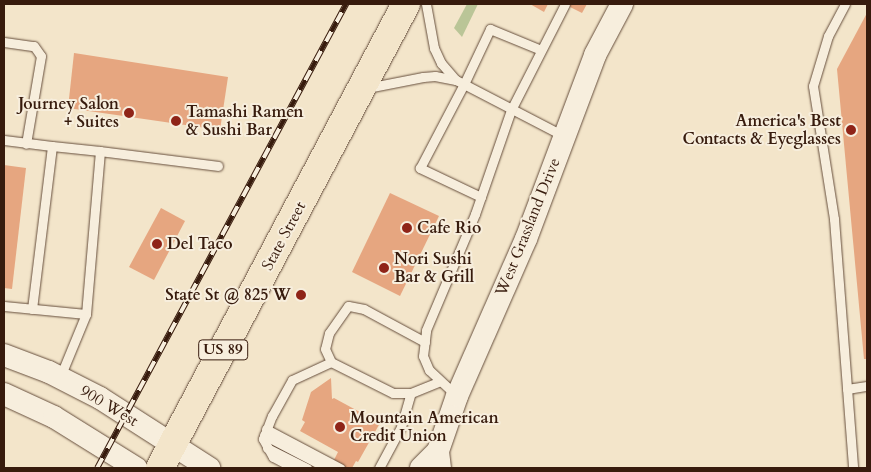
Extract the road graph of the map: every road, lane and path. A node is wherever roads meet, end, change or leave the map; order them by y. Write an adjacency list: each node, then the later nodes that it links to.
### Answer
1 (406, 4): 9 (main road, State Street / US 89)
2 (426, 4): 8 (lane)
3 (565, 4): 7 (lane)
4 (622, 4): 11 (street, West Grassland Drive)
5 (845, 4): 27 (lane)
6 (4, 42): 13 (lane)
7 (541, 50): 8 (lane); 10 (lane)
8 (460, 82): 9 (lane); 10 (lane); 17 (lane)
9 (360, 90): 33 (main road, State Street / US 89)
10 (511, 110): 11 (lane); 17 (lane)
11 (564, 137): 30 (street, West Grassland Drive)
12 (4, 140): 13 (lane)
13 (26, 144): 14 (lane)
14 (52, 146): 15 (lane); 19 (lane)
15 (100, 151): 16 (lane); 20 (lane)
16 (218, 166)
17 (481, 197): 21 (lane)
18 (4, 306): 19 (lane)
19 (32, 309): 20 (lane)
20 (86, 314): 24 (lane)
21 (424, 342): 23 (lane); 25 (lane)
22 (4, 355): 24 (street, 900 West)
23 (331, 362): 29 (lane); 31 (lane)
24 (60, 378): 33 (street, 900 West)
25 (440, 381): 29 (lane); 30 (lane)
26 (867, 386): 27 (lane)
27 (847, 390): 43 (lane)
28 (4, 394): 35 (street)
29 (411, 394): 41 (lane)
30 (457, 396): 34 (street, West Grassland Drive)
31 (265, 432): 32 (lane); 39 (lane); 40 (lane)
32 (267, 448): 37 (lane); 38 (lane)
33 (166, 457): 36 (street, 900 West)
34 (439, 460): 42 (street, West Grassland Drive)
35 (136, 468)
36 (208, 468)
37 (294, 468)
38 (307, 468)
39 (327, 468)
40 (340, 468)
41 (379, 468)
42 (421, 468)
43 (853, 468)

